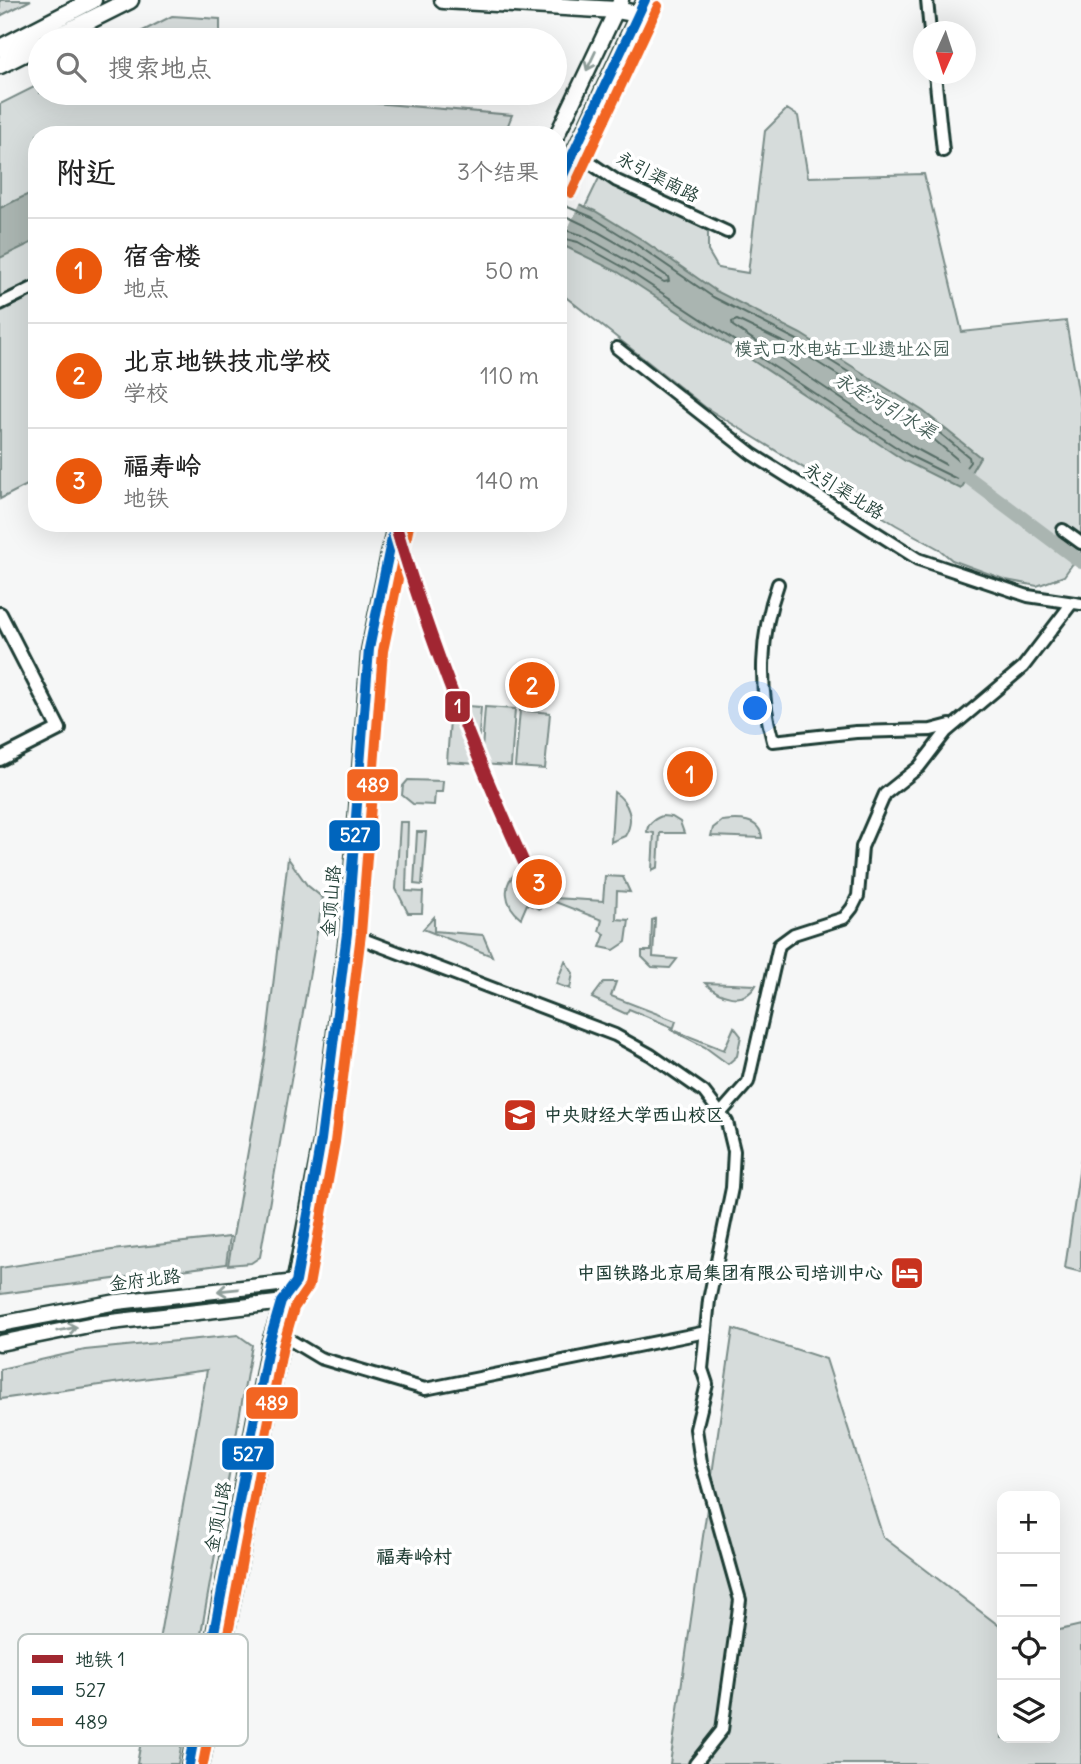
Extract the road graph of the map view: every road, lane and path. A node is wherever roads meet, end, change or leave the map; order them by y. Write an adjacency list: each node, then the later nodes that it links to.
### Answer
1 (93, 0): 8 (main road)
2 (130, 0): 9 (main road)
3 (443, 0): 5 (main road)
4 (927, 0): 7 (street)
5 (619, 5): 6 (main road); 15 (main road, one-way to 15)
6 (641, 7): 17 (main road)
7 (929, 21)
8 (39, 28)
9 (74, 28)
10 (28, 34): 11 (main road)
11 (0, 48)
12 (28, 51): 13 (main road)
13 (0, 65)
14 (936, 84): 16 (street)
15 (561, 126)
16 (943, 151)
17 (574, 152): 18 (main road); 19 (street, 永引渠南路)
18 (567, 168)
19 (727, 232)
20 (28, 290): 21 (street)
21 (0, 304)
22 (617, 348): 27 (street, 永引渠北路)
23 (1063, 530): 25 (street)
24 (393, 532): 31 (street, 金顶山路)
25 (1081, 543)
26 (778, 584): 29 (street)
27 (1076, 603): 29 (street)
28 (0, 614): 30 (street)
29 (956, 723): 32 (street)
30 (0, 759)
31 (347, 933): 32 (street); 33 (street, 金顶山路)
32 (720, 1114): 36 (street)
33 (296, 1282): 34 (street, 金顶山路); 35 (main road, 金府北路, one-way to 35)
34 (287, 1302): 37 (street, 金顶山路); 38 (main road, one-way to 34); 39 (street, 金顶山路)
35 (0, 1324)
36 (706, 1332): 37 (street); 45 (street)
37 (285, 1337): 40 (street, 金顶山路)
38 (0, 1343)
39 (214, 1634)
40 (227, 1634)
41 (192, 1746): 43 (street, 金顶山路)
42 (205, 1746): 44 (street, 金顶山路)
43 (189, 1764)
44 (202, 1764)
45 (695, 1764)

